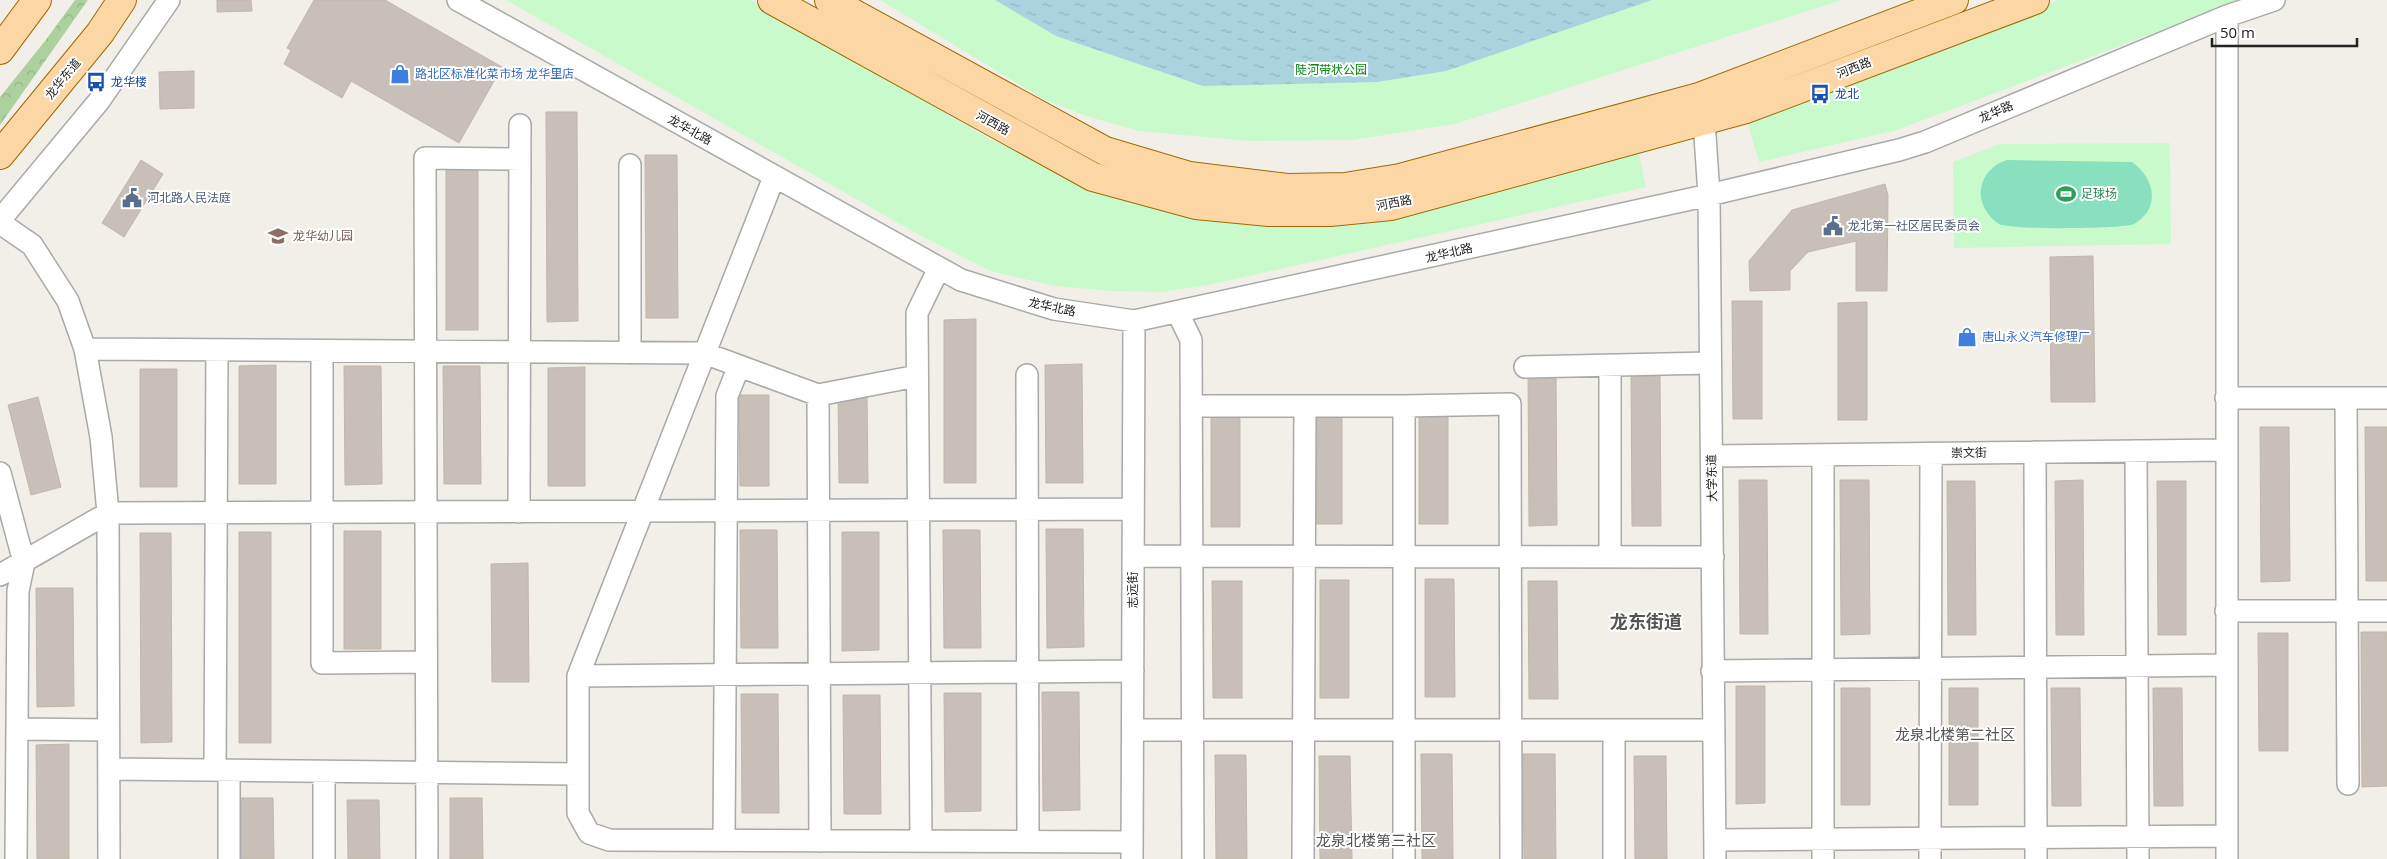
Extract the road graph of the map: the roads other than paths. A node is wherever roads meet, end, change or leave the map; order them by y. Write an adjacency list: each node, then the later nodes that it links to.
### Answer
1 (37, 0): 11 (main road)
2 (122, 0): 14 (main road, 龙华东道)
3 (169, 0): 19 (street)
4 (458, 0): 17 (street, 龙华北路)
5 (772, 0): 12 (main road, 河西路)
6 (829, 0): 12 (main road, 河西路)
7 (1954, 0): 12 (main road, 河西路)
8 (2035, 0): 12 (main road, 河西路)
9 (2274, 0): 10 (street, 龙华路)
10 (2227, 16): 18 (street, 龙华路); 37 (street)
11 (0, 50)
12 (1701, 109): 18 (street, 大学东道)
13 (520, 125): 15 (street)
14 (0, 155)
15 (520, 159): 26 (street); 27 (street)
16 (630, 165): 28 (street)
17 (774, 177): 20 (street, 龙华北路); 29 (street)
18 (1708, 195): 21 (street, 龙华北路); 30 (street, 大学东道)
19 (0, 221): 23 (street)
20 (939, 268): 22 (street, 龙华北路); 35 (street)
21 (1178, 313): 22 (street, 龙华北路); 40 (street)
22 (1134, 321): 50 (street, 志远街)
23 (85, 349): 24 (street); 59 (street)
24 (217, 350): 25 (street); 60 (street)
25 (322, 351): 26 (street); 56 (street)
26 (425, 351): 27 (street); 57 (street)
27 (519, 353): 28 (street); 58 (street)
28 (630, 353): 29 (street)
29 (704, 353): 32 (street); 53 (street)
30 (1710, 363): 31 (street); 48 (street, 大学东道)
31 (1610, 365): 33 (street); 65 (street)
32 (739, 366): 36 (street); 54 (street)
33 (1525, 367)
34 (1027, 374): 52 (street)
35 (917, 376): 36 (street); 51 (street)
36 (818, 395): 55 (street)
37 (2226, 398): 38 (street); 43 (street)
38 (2346, 398): 39 (street); 69 (street)
39 (2387, 398)
40 (1191, 406): 41 (street); 116 (street)
41 (1305, 406): 42 (street); 62 (street)
42 (1404, 406): 63 (street); 64 (street)
43 (2226, 450): 44 (street, 崇文街); 71 (street)
44 (2136, 451): 45 (street, 崇文街); 74 (street)
45 (2035, 452): 46 (street, 崇文街); 75 (street)
46 (1931, 454): 47 (street, 崇文街); 76 (street)
47 (1823, 455): 48 (street, 崇文街); 77 (street)
48 (1712, 456): 66 (street, 大学东道)
49 (0, 473): 67 (street)
50 (1133, 509): 52 (street); 61 (street, 志远街)
51 (918, 510): 52 (street); 55 (street); 81 (street)
52 (1027, 510): 80 (street)
53 (642, 511): 54 (street); 58 (street); 84 (street)
54 (727, 511): 55 (street); 82 (street)
55 (819, 511): 83 (street)
56 (322, 512): 57 (street); 60 (street); 72 (street)
57 (426, 512): 58 (street); 72 (street)
58 (519, 512)
59 (108, 513): 60 (street); 67 (street); 87 (street)
60 (216, 513): 95 (street)
61 (1133, 556): 62 (street); 78 (street, 志远街)
62 (1304, 556): 63 (street); 89 (street)
63 (1404, 556): 64 (street); 90 (street)
64 (1510, 556): 65 (street); 91 (street)
65 (1610, 556): 66 (street)
66 (1713, 557): 79 (street, 大学东道)
67 (24, 562): 68 (street); 85 (street)
68 (0, 576)
69 (2347, 610): 70 (street); 71 (street); 99 (street)
70 (2387, 610)
71 (2226, 611): 73 (street)
72 (426, 662): 97 (street)
73 (2226, 665): 74 (street); 101 (street)
74 (2137, 666): 75 (street); 100 (street)
75 (2035, 667): 76 (street); 102 (street)
76 (1930, 669): 77 (street); 103 (street)
77 (1823, 670): 79 (street); 109 (street)
78 (1132, 671): 80 (street); 88 (street, 志远街)
79 (1712, 671): 93 (street, 大学东道)
80 (1028, 672): 81 (street); 107 (street)
81 (920, 673): 83 (street); 106 (street)
82 (726, 674): 83 (street); 84 (street); 104 (street)
83 (818, 674): 105 (street)
84 (578, 676): 98 (street)
85 (9, 700): 86 (street)
86 (18, 729): 87 (street); 111 (street)
87 (108, 730): 94 (street)
88 (1132, 730): 89 (street); 110 (street, 志远街)
89 (1304, 730): 90 (street); 117 (street)
90 (1404, 730): 91 (street); 118 (street)
91 (1510, 730): 92 (street); 119 (street)
92 (1614, 730): 93 (street); 120 (street)
93 (1714, 730): 108 (street, 大学东道)
94 (109, 769): 95 (street); 112 (street)
95 (222, 770): 96 (street); 113 (street)
96 (324, 772): 97 (street); 114 (street)
97 (426, 773): 98 (street); 115 (street)
98 (578, 774): 104 (street)
99 (2348, 784)
100 (2138, 836): 101 (street); 102 (street); 123 (street)
101 (2227, 836): 124 (street)
102 (2036, 837): 103 (street); 122 (street)
103 (1930, 838): 109 (street); 121 (street)
104 (724, 840): 105 (street)
105 (820, 840): 106 (street)
106 (921, 841): 107 (street)
107 (1028, 841): 110 (street)
108 (1715, 849): 109 (street)
109 (1823, 849)
110 (1132, 850)
111 (16, 859)
112 (109, 859)
113 (229, 859)
114 (324, 859)
115 (427, 859)
116 (1193, 859)
117 (1303, 859)
118 (1404, 859)
119 (1511, 859)
120 (1614, 859)
121 (1930, 859)
122 (2036, 859)
123 (2138, 859)
124 (2227, 859)

